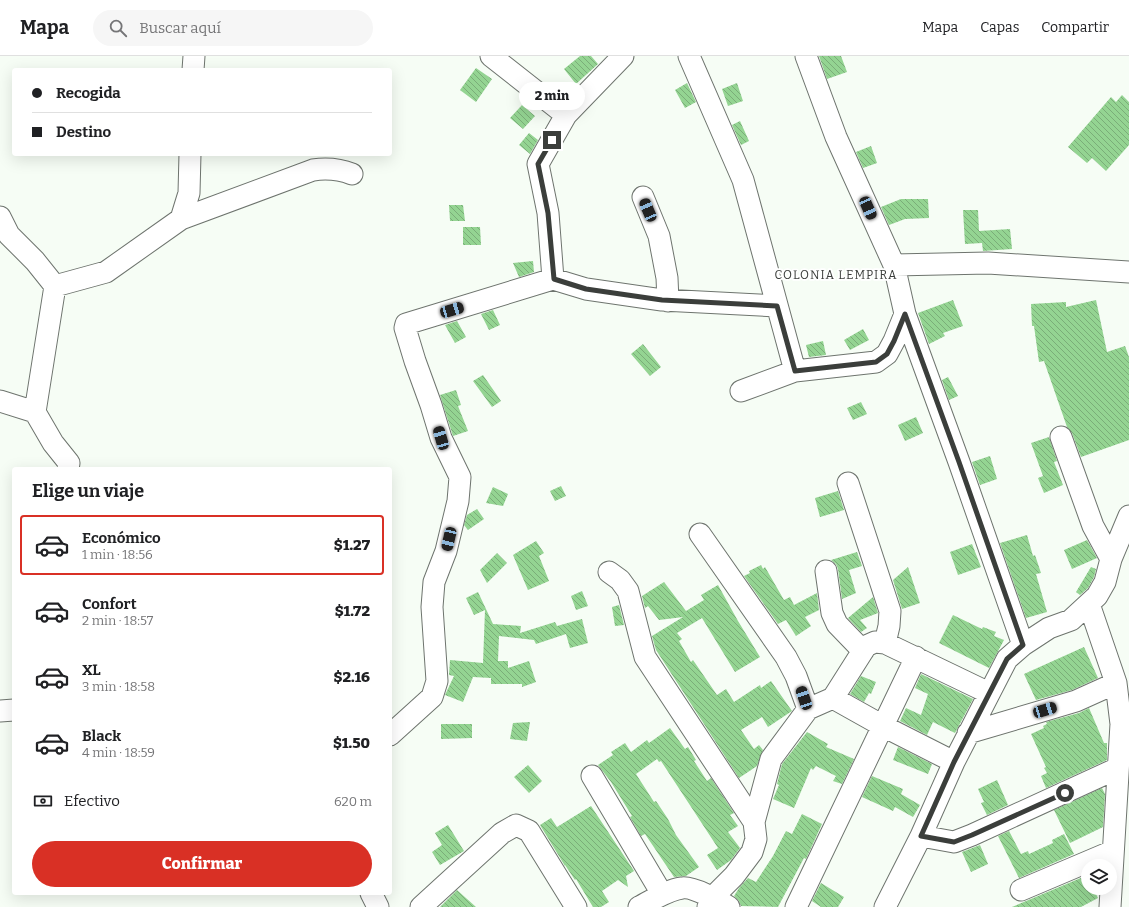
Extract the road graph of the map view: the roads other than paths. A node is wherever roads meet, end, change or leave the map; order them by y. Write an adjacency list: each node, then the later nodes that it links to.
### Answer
1 (194, 56): 6 (street)
2 (491, 56): 7 (street)
3 (623, 56): 7 (street)
4 (689, 56): 18 (street)
5 (806, 56): 13 (street)
6 (193, 68)
7 (566, 115): 15 (street)
8 (190, 156): 12 (street)
9 (352, 174): 12 (street)
10 (642, 197): 17 (street)
11 (0, 217): 16 (street)
12 (181, 219): 16 (street)
13 (894, 266): 14 (street); 19 (street)
14 (1129, 272)
15 (554, 279): 17 (street); 44 (street)
16 (55, 286): 23 (street)
17 (668, 301): 18 (street)
18 (777, 306): 20 (street)
19 (905, 314): 20 (street); 34 (street)
20 (795, 371): 21 (street)
21 (741, 391)
22 (0, 402): 23 (street)
23 (35, 412): 25 (street)
24 (1061, 437): 29 (street)
25 (68, 467)
26 (848, 483): 33 (street)
27 (1129, 516): 29 (street)
28 (700, 534): 40 (street)
29 (1111, 559): 32 (street)
30 (826, 571): 35 (street)
31 (609, 572): 49 (street)
32 (1089, 604): 34 (street); 37 (street)
33 (884, 643): 35 (street); 36 (street)
34 (1023, 645): 38 (street)
35 (863, 651): 39 (street)
36 (916, 657): 38 (street); 43 (street)
37 (1116, 683): 45 (street); 47 (street)
38 (989, 693): 45 (street)
39 (833, 698): 40 (street); 43 (street)
40 (808, 709): 49 (street)
41 (12, 710): 42 (street)
42 (0, 711)
43 (883, 726): 46 (street); 60 (street)
44 (392, 733)
45 (968, 733): 46 (street)
46 (954, 762): 50 (street)
47 (1118, 768): 50 (street); 51 (street)
48 (592, 776): 53 (street)
49 (754, 822): 55 (street)
50 (921, 836): 61 (street)
51 (1113, 851): 52 (street); 62 (street)
52 (1021, 890)
53 (662, 894): 55 (street); 59 (street)
54 (372, 895): 56 (street)
55 (717, 904)
56 (378, 907)
57 (421, 907): 58 (street)
58 (576, 907)
59 (639, 907)
60 (796, 907)
61 (884, 907)
62 (1110, 907)

